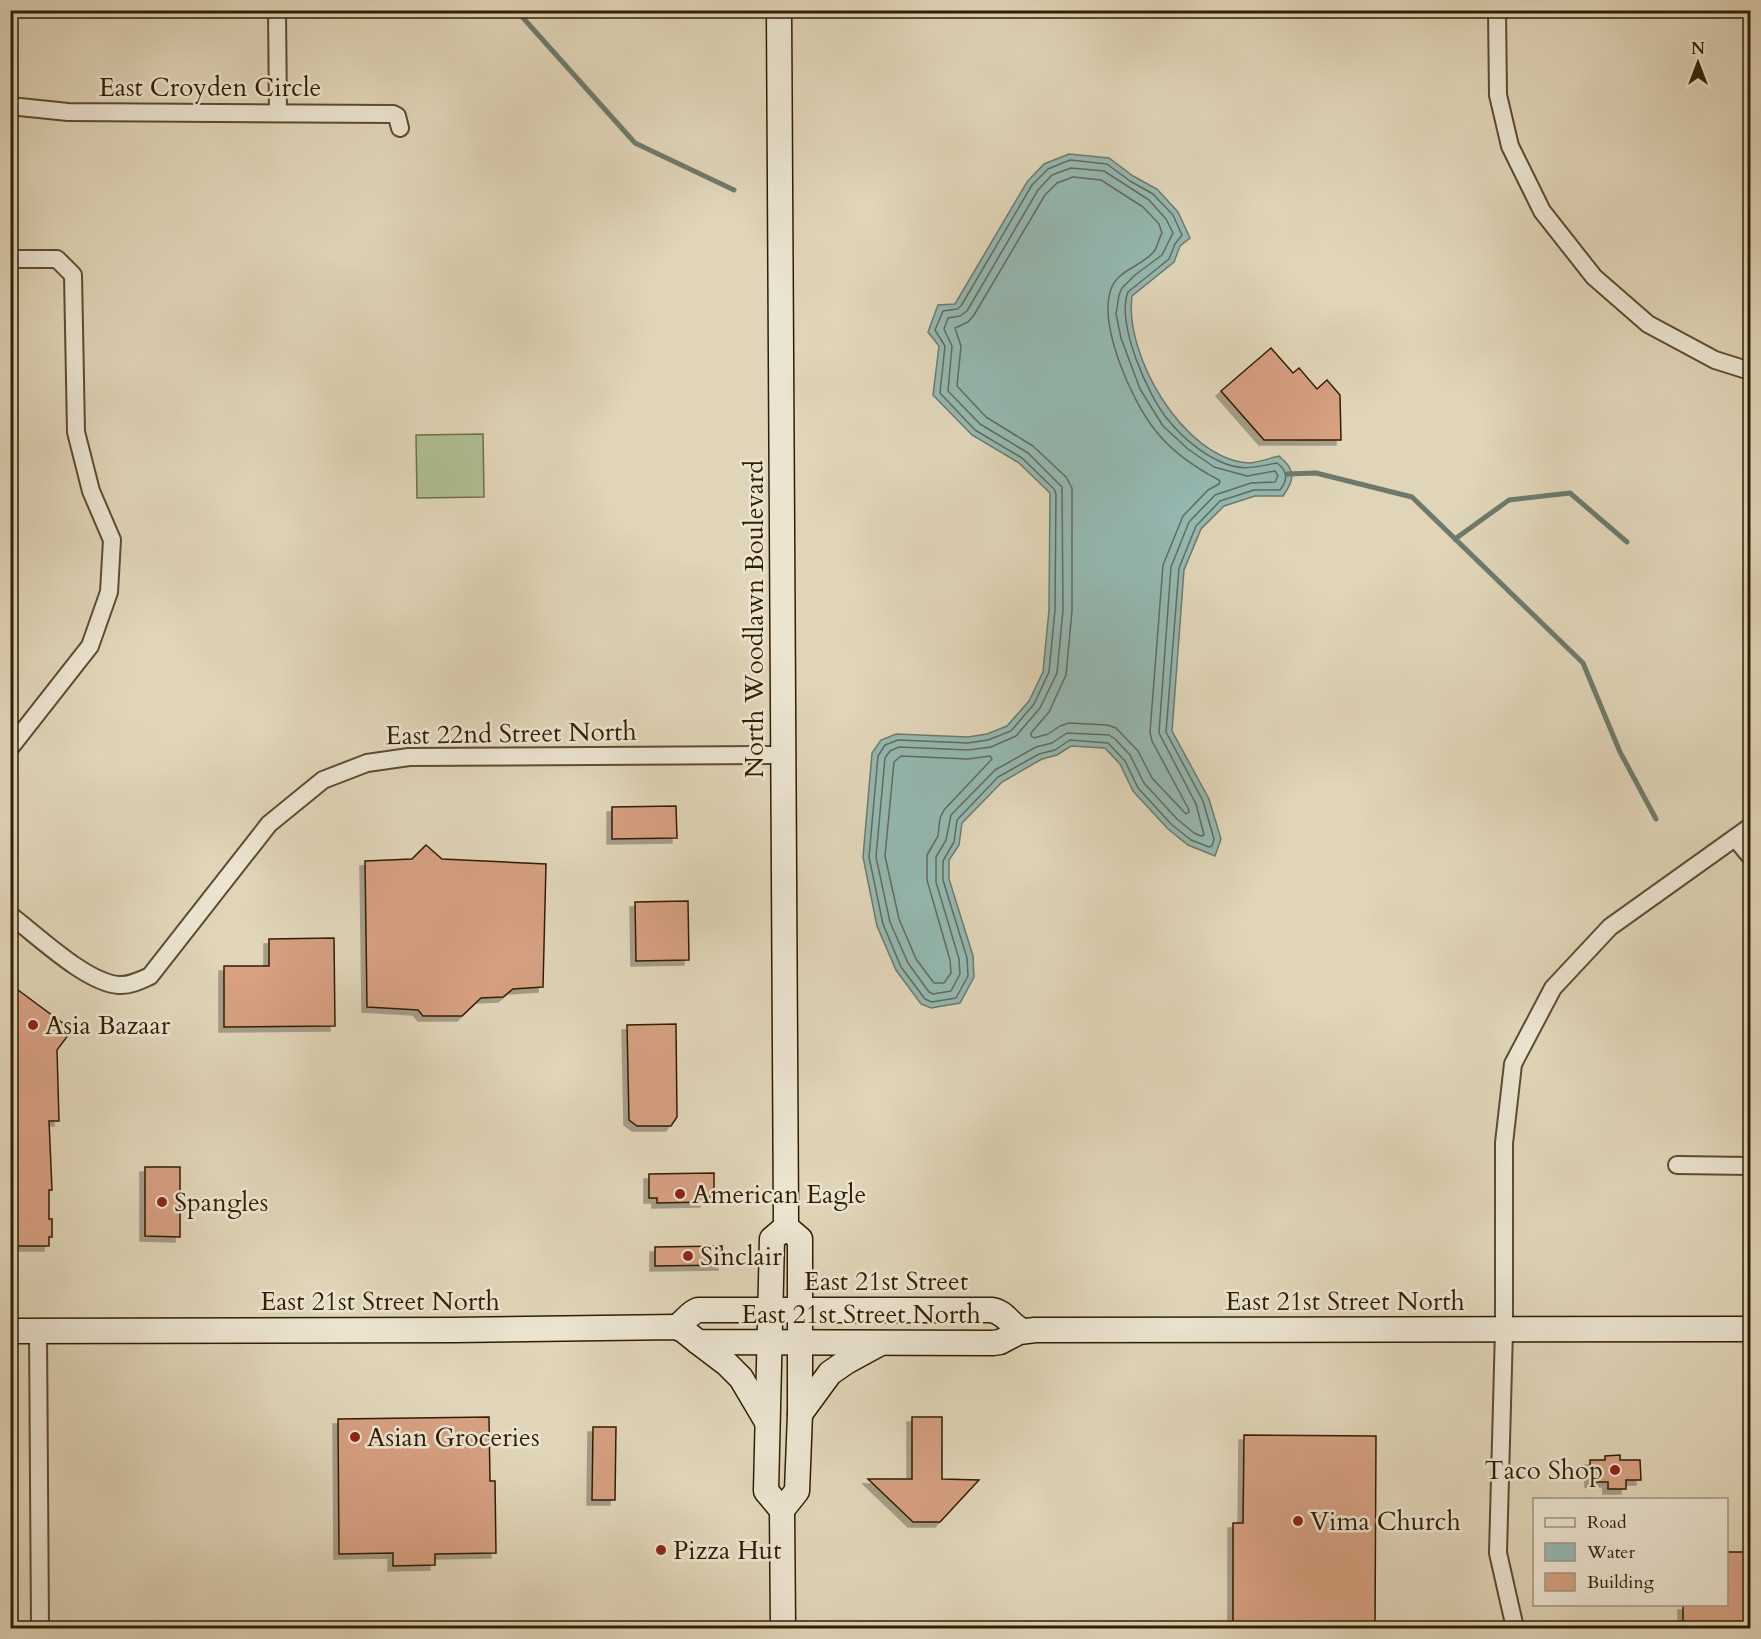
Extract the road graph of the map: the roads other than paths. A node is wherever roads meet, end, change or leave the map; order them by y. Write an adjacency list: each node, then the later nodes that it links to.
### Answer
1 (277, 10): 5 (street)
2 (779, 10): 10 (main road, North Woodlawn Boulevard)
3 (1497, 10): 8 (street)
4 (10, 106): 5 (street, East Croyden Circle)
5 (278, 112): 6 (street, East Croyden Circle)
6 (400, 128)
7 (10, 259): 9 (street)
8 (1750, 371)
9 (10, 748)
10 (783, 755): 14 (street, East 22nd Street North); 17 (main road, North Woodlawn Boulevard)
11 (1750, 827): 12 (street)
12 (1735, 838): 13 (street); 22 (street)
13 (1750, 856)
14 (10, 915)
15 (1677, 1165): 16 (street)
16 (1750, 1166)
17 (786, 1227): 18 (main road); 19 (main road)
18 (770, 1309): 19 (main road, East 21st Street); 20 (main road, East 21st Street); 27 (main road)
19 (799, 1310): 25 (main road, East 21st Street); 28 (main road)
20 (676, 1327): 24 (main road, East 21st Street North); 26 (main road)
21 (1750, 1329): 22 (main road, East 21st Street North)
22 (1503, 1330): 25 (main road, East 21st Street North); 35 (street)
23 (10, 1331): 24 (main road, East 21st Street North)
24 (38, 1331): 33 (street)
25 (1024, 1331): 29 (main road, East 21st Street North)
26 (698, 1342): 27 (main road, East 21st Street North); 31 (main road)
27 (769, 1342): 28 (main road, East 21st Street North); 31 (main road)
28 (799, 1342): 29 (main road, East 21st Street North); 30 (main road)
29 (882, 1342): 30 (main road)
30 (800, 1414): 32 (main road)
31 (767, 1422): 32 (main road)
32 (782, 1510): 34 (main road)
33 (40, 1629)
34 (783, 1629)
35 (1515, 1629)

